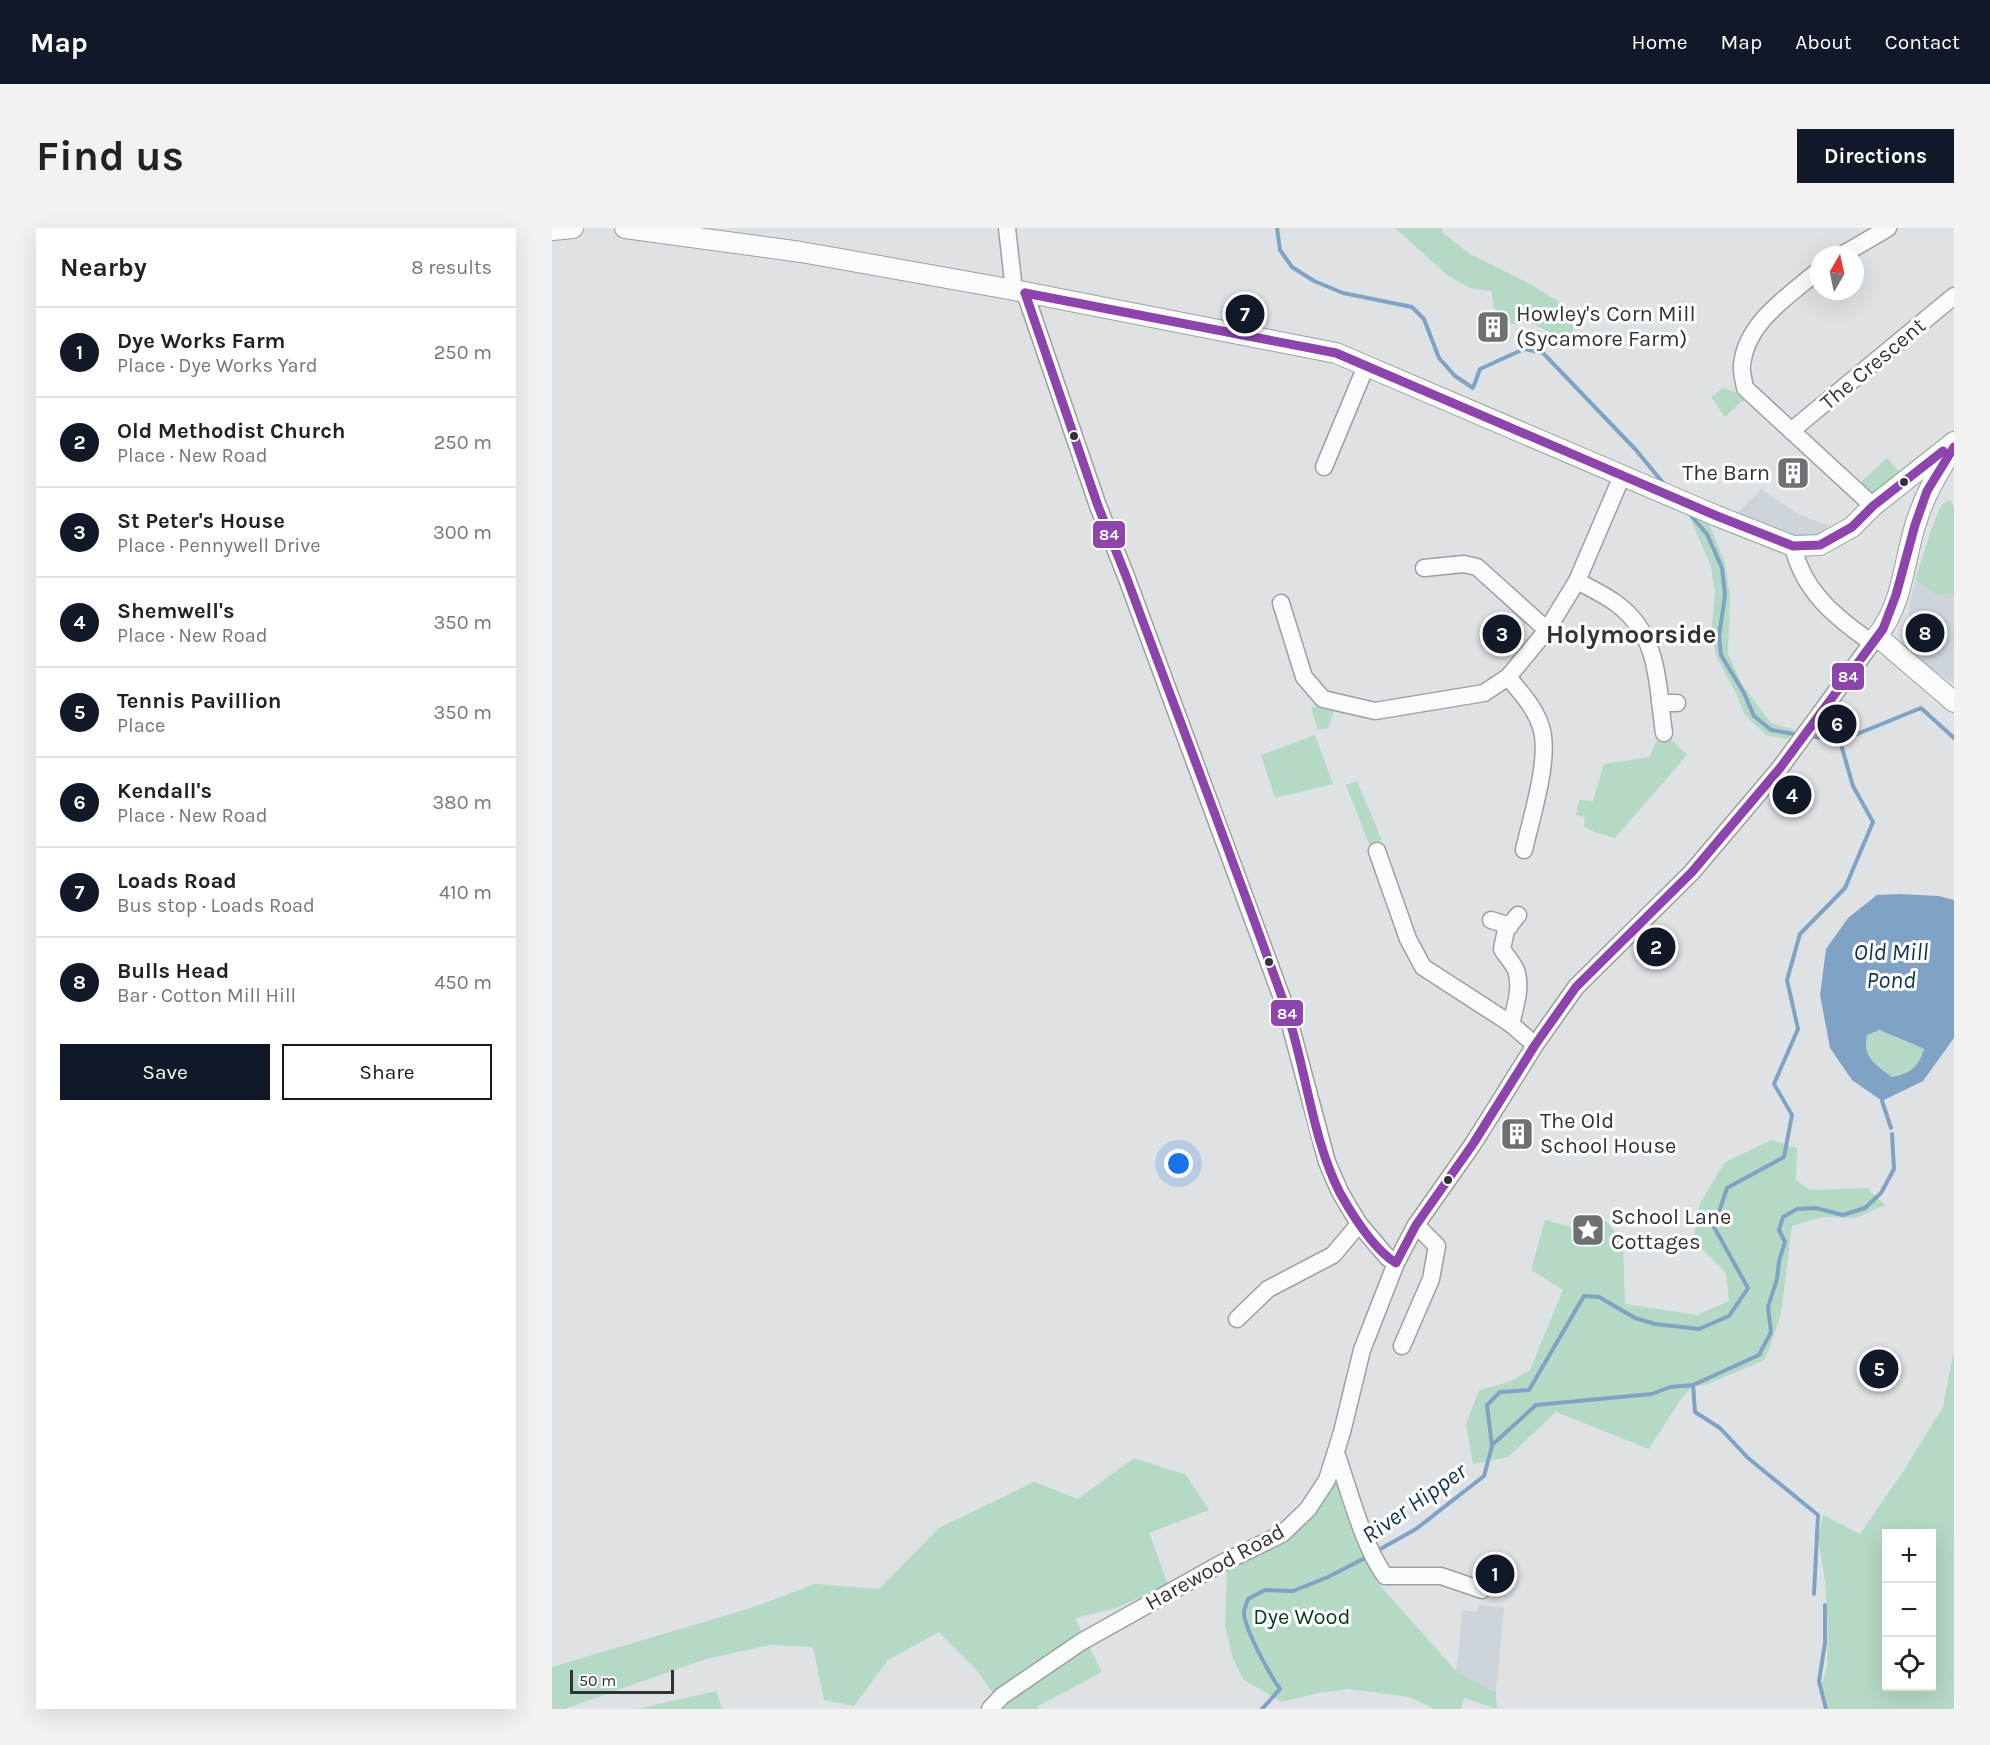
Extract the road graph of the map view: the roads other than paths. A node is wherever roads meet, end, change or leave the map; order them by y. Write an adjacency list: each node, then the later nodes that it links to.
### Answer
1 (573, 228): 5 (street)
2 (625, 228): 8 (street)
3 (1007, 228): 8 (street)
4 (1888, 228): 6 (street)
5 (552, 230)
6 (1857, 246)
7 (1810, 278): 11 (street)
8 (1019, 291): 10 (street); 32 (street)
9 (1954, 297): 11 (street, The Crescent)
10 (1366, 366): 13 (street); 14 (street)
11 (1791, 431): 15 (street)
12 (1954, 444): 15 (street); 21 (street)
13 (1324, 467)
14 (1622, 476): 16 (street); 18 (street)
15 (1873, 506): 16 (street)
16 (1793, 546): 21 (street)
17 (1424, 566): 20 (street)
18 (1577, 581): 20 (street); 24 (street)
19 (1281, 603): 22 (street)
20 (1547, 630): 22 (street)
21 (1875, 640): 23 (street); 31 (street, Harewood Road)
22 (1508, 677): 27 (street)
23 (1954, 702)
24 (1660, 703): 25 (street); 26 (street)
25 (1677, 703)
26 (1664, 734)
27 (1524, 850)
28 (1377, 851): 30 (street)
29 (1491, 920): 30 (street)
30 (1511, 1024): 31 (street)
31 (1535, 1045): 33 (street, Harewood Road)
32 (1359, 1224): 34 (street); 35 (street)
33 (1416, 1225): 34 (street, Harewood Road); 36 (street)
34 (1396, 1263): 37 (street, Harewood Road)
35 (1237, 1319)
36 (1402, 1346)
37 (1336, 1453): 38 (street); 39 (street, Harewood Road)
38 (1482, 1590)
39 (990, 1709)

